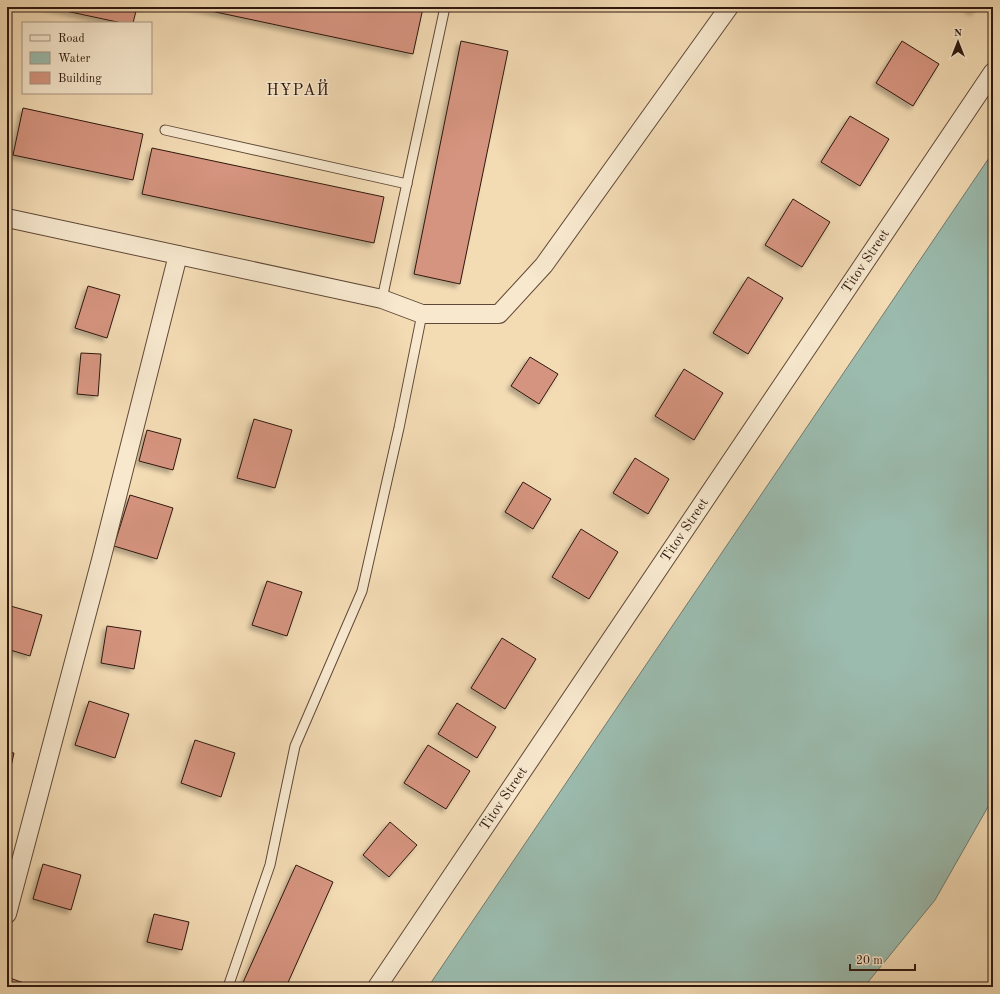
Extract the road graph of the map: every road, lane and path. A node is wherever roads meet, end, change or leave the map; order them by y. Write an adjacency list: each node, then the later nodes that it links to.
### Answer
1 (444, 7): 5 (lane)
2 (729, 7): 9 (street)
3 (993, 72): 12 (street, Titov Street)
4 (165, 130): 5 (lane)
5 (407, 184): 8 (lane)
6 (7, 218): 7 (street)
7 (178, 255): 8 (street); 10 (street)
8 (382, 299): 9 (street)
9 (422, 314): 11 (lane)
10 (7, 914)
11 (228, 987)
12 (377, 987)

